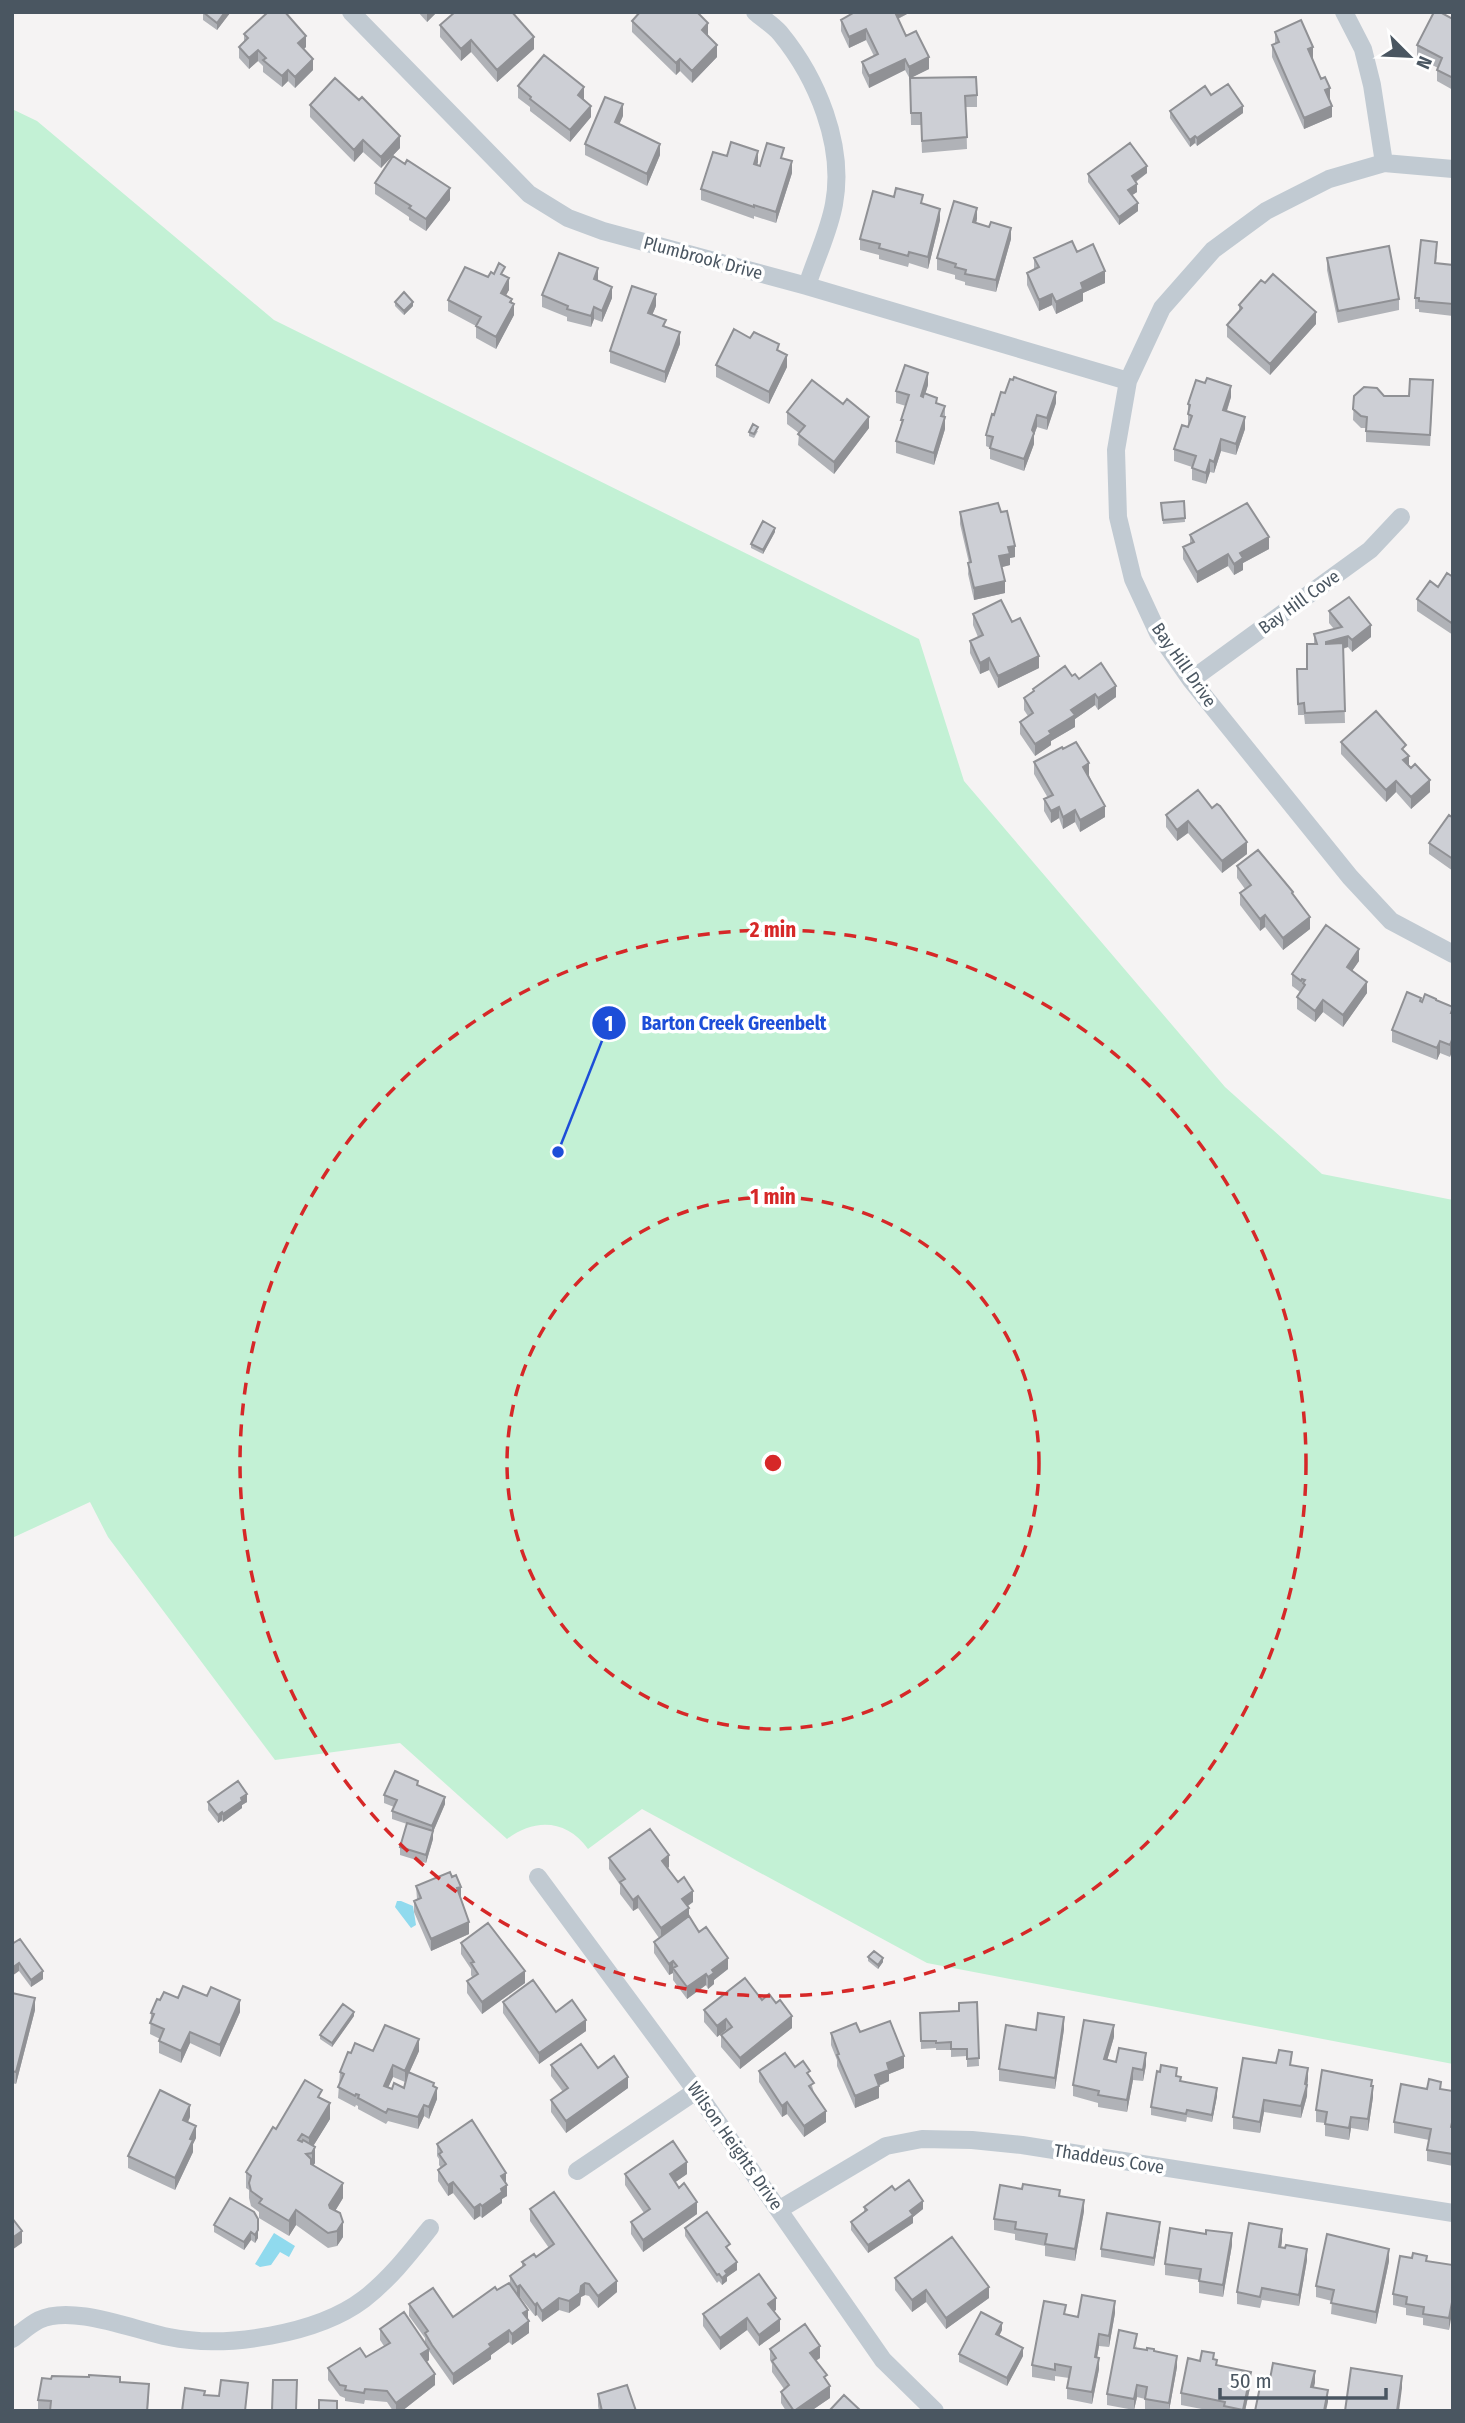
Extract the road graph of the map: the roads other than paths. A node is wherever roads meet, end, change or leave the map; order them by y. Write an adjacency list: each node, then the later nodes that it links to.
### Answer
1 (351, 12): 6 (street, Plumbrook Drive)
2 (755, 12): 6 (street)
3 (1344, 12): 4 (street)
4 (1384, 163): 5 (street); 7 (street, Bay Hill Drive)
5 (1453, 169)
6 (807, 286): 7 (street, Plumbrook Drive)
7 (1128, 381): 9 (street, Bay Hill Drive)
8 (1401, 517): 9 (street, Bay Hill Cove)
9 (1191, 680): 10 (street, Bay Hill Drive)
10 (1453, 954)
11 (538, 1877): 12 (street, Wilson Heights Drive)
12 (696, 2091): 13 (street); 14 (street, Wilson Heights Drive)
13 (578, 2171)
14 (780, 2209): 15 (street, Thaddeus Cove); 18 (street, Wilson Heights Drive)
15 (1453, 2213)
16 (430, 2228): 17 (street)
17 (12, 2339)
18 (935, 2411)

